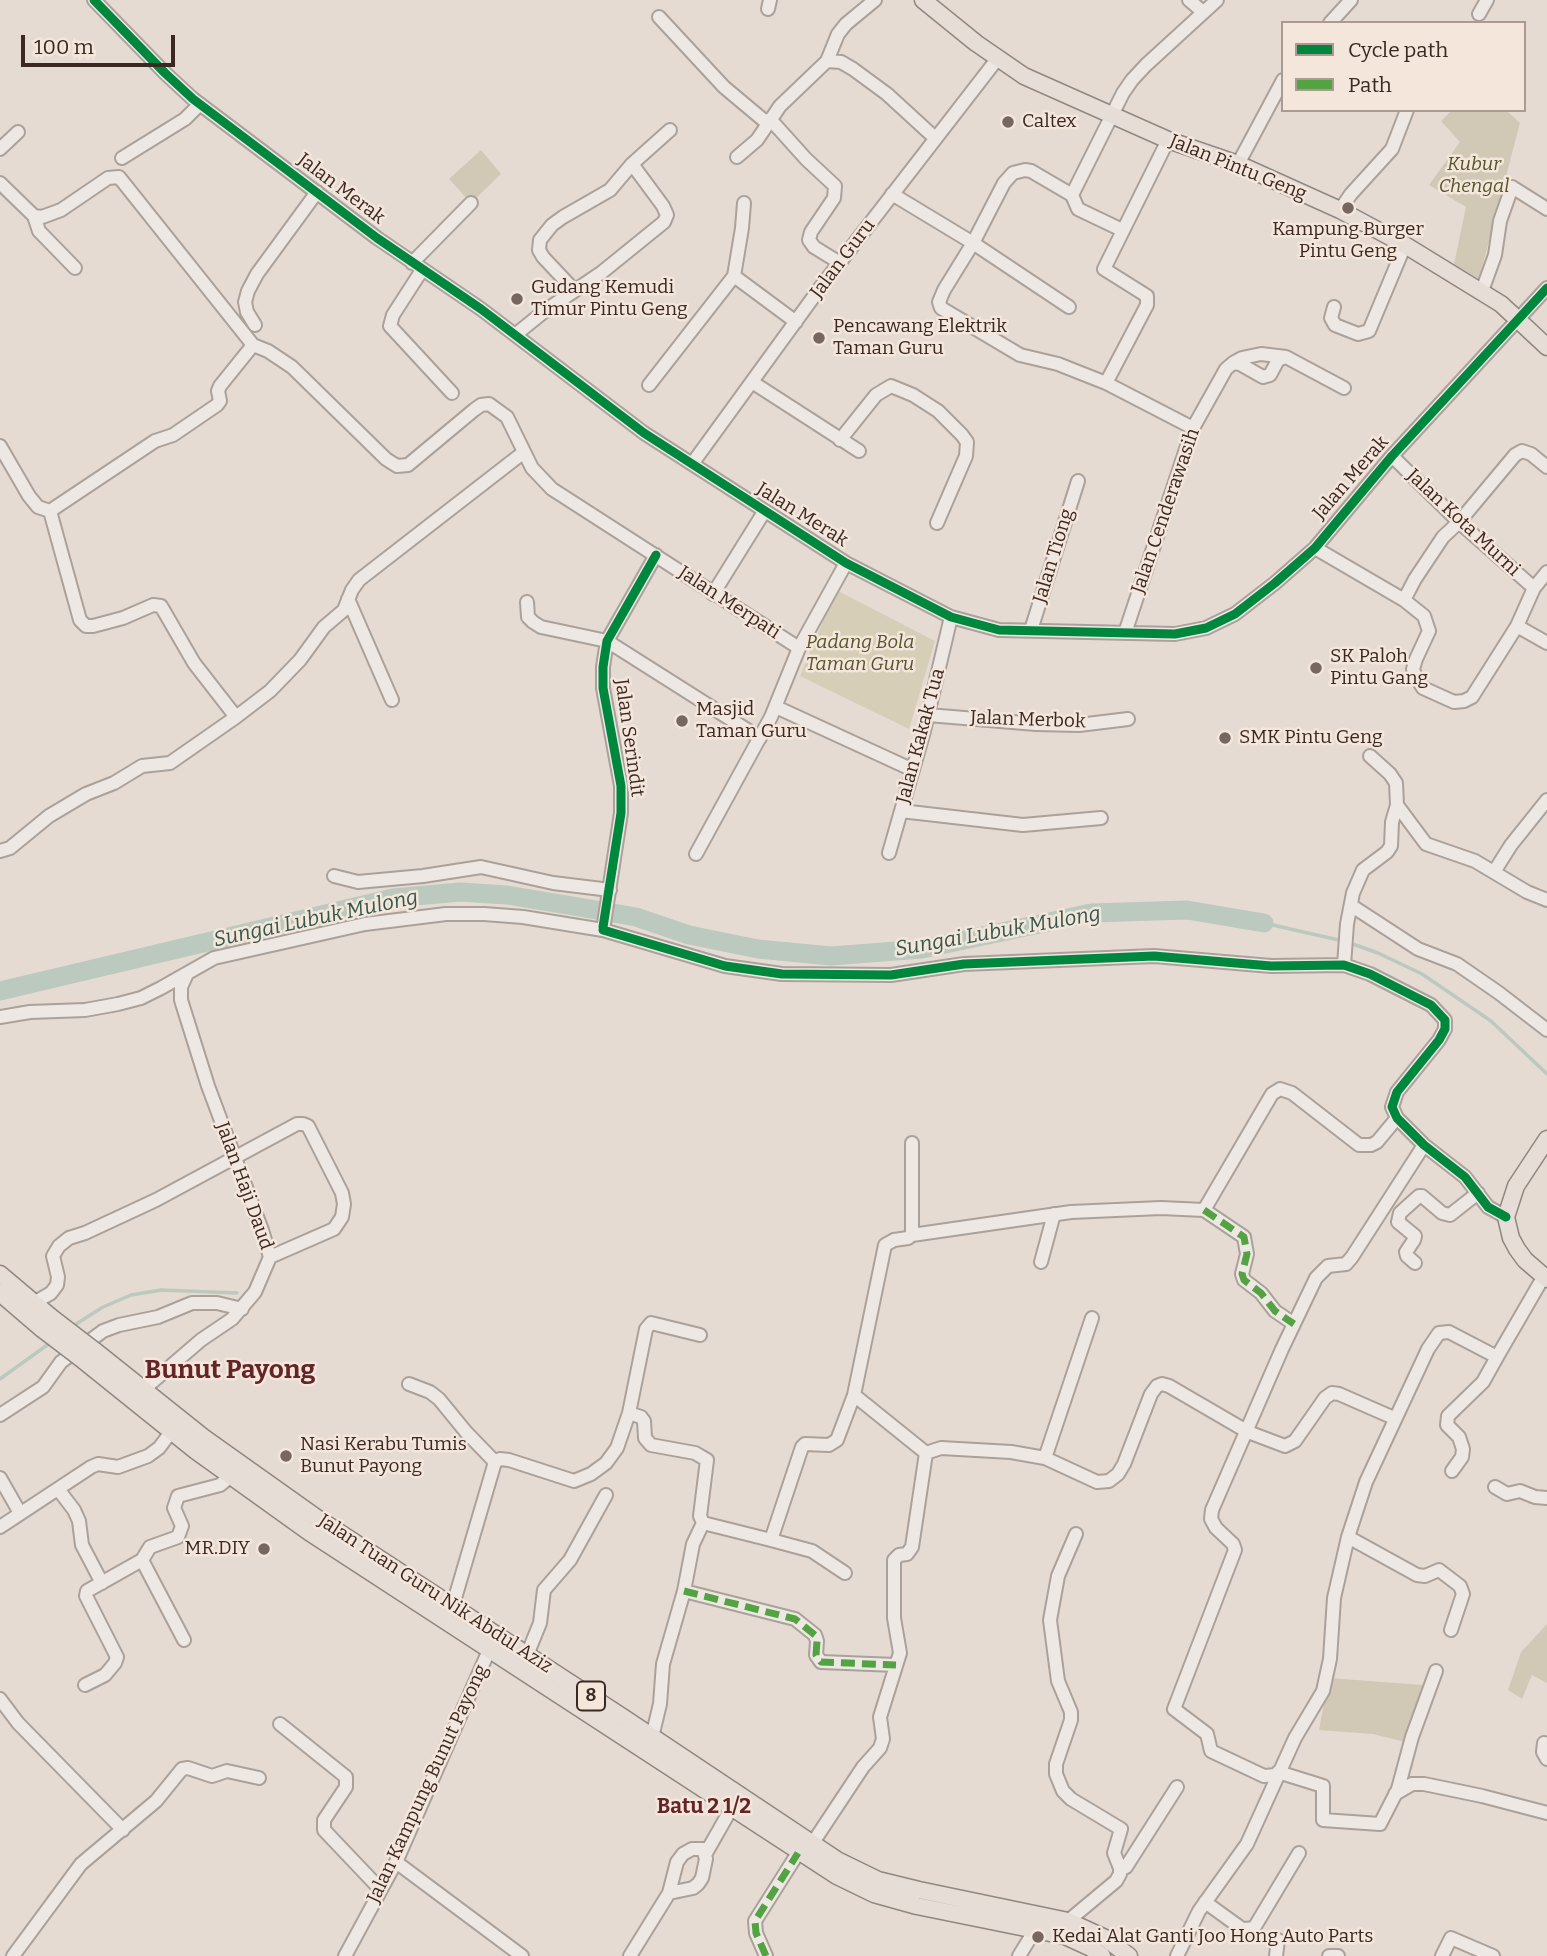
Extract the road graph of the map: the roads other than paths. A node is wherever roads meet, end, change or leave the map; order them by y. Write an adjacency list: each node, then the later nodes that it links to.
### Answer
1 (94, 0): 15 (street, Jalan Merak)
2 (875, 0): 13 (street)
3 (923, 0): 12 (main road, Jalan Pintu Geng)
4 (1189, 0): 8 (street)
5 (1217, 0): 8 (street)
6 (1351, 0): 11 (street)
7 (1487, 0): 9 (street)
8 (1203, 12): 17 (street)
9 (1479, 14)
10 (659, 17): 18 (street)
11 (1332, 21)
12 (998, 58): 17 (main road, Jalan Pintu Geng); 21 (street, Jalan Guru)
13 (831, 61): 18 (street); 21 (street)
14 (1281, 84): 27 (street)
15 (200, 104): 25 (street); 29 (street, Jalan Merak)
16 (1406, 112): 35 (street)
17 (1112, 116): 22 (main road, Jalan Pintu Geng); 31 (street)
18 (769, 121): 24 (street); 40 (street)
19 (670, 130): 26 (street)
20 (19, 132): 23 (street)
21 (935, 138): 30 (street, Jalan Guru)
22 (1168, 140): 27 (main road, Jalan Pintu Geng); 37 (street)
23 (0, 149)
24 (737, 157)
25 (122, 158)
26 (632, 164): 45 (street); 45 (street)
27 (1238, 164): 35 (main road, Jalan Pintu Geng)
28 (0, 183): 36 (street)
29 (317, 191): 41 (street, Jalan Merak); 51 (street)
30 (892, 194): 38 (street); 40 (street, Jalan Guru)
31 (1072, 195): 37 (street); 38 (street)
32 (471, 203): 41 (street)
33 (744, 203): 43 (street)
34 (1547, 209): 46 (street)
35 (1340, 211): 39 (main road, Jalan Pintu Geng)
36 (34, 216): 42 (street); 53 (street)
37 (1122, 230): 58 (street)
38 (973, 243): 47 (street); 58 (street)
39 (1405, 245): 46 (main road, Jalan Pintu Geng); 48 (street)
40 (840, 263): 50 (street, Jalan Guru)
41 (417, 267): 52 (street, Jalan Merak); 61 (street)
42 (75, 268)
43 (734, 276): 50 (street); 59 (street)
44 (1547, 288): 49 (street, Jalan Merak)
45 (573, 290): 52 (street)
46 (1482, 291): 49 (main road, Jalan Pintu Geng)
47 (1069, 307)
48 (1334, 307)
49 (1517, 320): 54 (main road, Jalan Pintu Geng); 67 (street, Jalan Merak)
50 (796, 322): 57 (street, Jalan Guru)
51 (255, 326)
52 (515, 335): 68 (street, Jalan Merak)
53 (253, 345): 66 (street, Jalan Merpati); 71 (street)
54 (1547, 347)
55 (1286, 357): 56 (street); 56 (street); 60 (street)
56 (1233, 363): 62 (street, Jalan Cenderawasih)
57 (752, 382): 63 (street); 68 (street, Jalan Guru)
58 (1106, 383): 62 (street)
59 (649, 385)
60 (1343, 388)
61 (452, 393)
62 (1193, 428): 87 (street, Jalan Cenderawasih)
63 (840, 440): 65 (street); 74 (street)
64 (0, 446): 71 (street)
65 (859, 451)
66 (524, 452): 76 (street, Jalan Merpati); 81 (street)
67 (1392, 456): 73 (street, Jalan Kota Murni); 75 (street, Jalan Merak)
68 (692, 464): 72 (street, Jalan Merak)
69 (1547, 467): 73 (street)
70 (1078, 481): 86 (street, Jalan Tiong)
71 (50, 511): 94 (street)
72 (764, 512): 77 (street, Jalan Merak); 80 (street)
73 (1459, 522): 79 (street, Jalan Kota Murni); 82 (street)
74 (937, 523)
75 (1314, 548): 82 (street); 87 (street, Jalan Merak)
76 (656, 555): 80 (street, Jalan Merpati); 88 (street, Jalan Serindit)
77 (846, 563): 84 (street, Jalan Merak); 90 (street)
78 (1547, 572): 79 (street)
79 (1534, 588): 85 (street)
80 (713, 594): 90 (street, Jalan Merpati)
81 (348, 599): 91 (street); 94 (street)
82 (1404, 600): 85 (street)
83 (527, 602): 88 (street)
84 (951, 617): 86 (street, Jalan Merak); 93 (street, Jalan Kakak Tua)
85 (1517, 626): 89 (street)
86 (1031, 630): 87 (street, Jalan Merak)
87 (1125, 632)
88 (607, 641): 96 (street); 108 (street, Jalan Serindit)
89 (1547, 643)
90 (799, 648): 92 (street)
91 (392, 700)
92 (776, 708): 96 (street); 98 (street)
93 (928, 715): 95 (street, Jalan Merbok); 98 (street, Jalan Kakak Tua)
94 (236, 716): 103 (street)
95 (1128, 719)
96 (760, 738): 105 (street)
97 (1370, 756): 100 (street)
98 (913, 769): 101 (street, Jalan Kakak Tua)
99 (1547, 800): 106 (street)
100 (1396, 804): 106 (street); 110 (street)
101 (901, 811): 102 (street); 104 (street, Jalan Kakak Tua)
102 (1101, 818)
103 (0, 851)
104 (889, 853)
105 (696, 854)
106 (1494, 872): 109 (street)
107 (334, 876): 108 (street)
108 (609, 893): 111 (street, Jalan Serindit)
109 (1547, 900)
110 (1352, 906): 112 (street); 115 (street)
111 (603, 929): 112 (street); 113 (street)
112 (1344, 959): 116 (street)
113 (186, 976): 114 (street); 120 (street, Jalan Haji Daud)
114 (0, 1017)
115 (1547, 1030)
116 (1397, 1118): 119 (street); 122 (street)
117 (1547, 1139): 124 (main road)
118 (912, 1143): 125 (street)
119 (1424, 1145): 121 (street); 136 (street)
120 (233, 1158): 126 (street, Jalan Haji Daud); 126 (street); 132 (street)
121 (1478, 1193): 124 (street); 128 (street)
122 (1204, 1210): 123 (street); 136 (street)
123 (1054, 1214): 125 (street); 127 (street)
124 (1506, 1217): 130 (main road)
125 (912, 1235): 142 (street)
126 (271, 1257): 133 (street, Jalan Haji Daud)
127 (1041, 1262)
128 (1415, 1263)
129 (0, 1274): 132 (main road, Jalan Tuan Guru Nik Abdul Aziz / 8)
130 (1545, 1277): 139 (street)
131 (0, 1293): 135 (main road, Jalan Tuan Guru Nik Abdul Aziz / 8)
132 (34, 1303): 135 (main road, Jalan Tuan Guru Nik Abdul Aziz / 8)
133 (242, 1309): 141 (street, Jalan Haji Daud); 144 (street)
134 (1092, 1318): 149 (street)
135 (47, 1323): 138 (main road, Jalan Tuan Guru Nik Abdul Aziz / 8, bridge)
136 (1294, 1324): 147 (street)
137 (700, 1335): 143 (street)
138 (89, 1356): 141 (main road, Jalan Tuan Guru Nik Abdul Aziz / 8); 146 (main road, Jalan Tuan Guru Nik Abdul Aziz / 8)
139 (1497, 1356): 145 (street); 151 (street)
140 (409, 1384): 150 (street)
141 (144, 1390): 159 (main road, Jalan Tuan Guru Nik Abdul Aziz / 8)
142 (854, 1395): 148 (street); 164 (street)
143 (629, 1413): 150 (street); 160 (street)
144 (0, 1415)
145 (1394, 1418): 147 (street); 163 (street)
146 (171, 1432): 152 (main road, Jalan Tuan Guru Nik Abdul Aziz / 8); 155 (street)
147 (1248, 1432): 149 (street); 183 (street)
148 (926, 1453): 149 (street); 175 (street)
149 (1045, 1458)
150 (495, 1462): 170 (street)
151 (1452, 1471)
152 (232, 1476): 165 (main road, Jalan Tuan Guru Nik Abdul Aziz / 8); 166 (street)
153 (0, 1478): 158 (street)
154 (1495, 1487): 157 (street)
155 (58, 1489): 158 (street); 168 (street)
156 (606, 1495): 174 (street)
157 (1547, 1498)
158 (20, 1514): 161 (street)
159 (326, 1523): 165 (main road); 170 (main road, Jalan Tuan Guru Nik Abdul Aziz / 8)
160 (703, 1523): 164 (street); 169 (street)
161 (0, 1527)
162 (1076, 1534): 194 (street)
163 (1348, 1537): 171 (street); 183 (street)
164 (771, 1540): 167 (street)
165 (331, 1545): 173 (main road, Jalan Tuan Guru Nik Abdul Aziz / 8)
166 (142, 1560): 168 (street); 172 (street)
167 (845, 1573)
168 (102, 1583): 177 (street)
169 (684, 1591): 175 (street); 180 (street)
170 (453, 1605): 174 (main road, Jalan Tuan Guru Nik Abdul Aziz / 8)
171 (1451, 1630)
172 (184, 1640)
173 (489, 1648): 187 (main road, Jalan Tuan Guru Nik Abdul Aziz / 8); 193 (street, Jalan Kampung Bunut Payong)
174 (527, 1655): 180 (main road, Jalan Tuan Guru Nik Abdul Aziz / 8)
175 (897, 1665): 190 (street)
176 (1436, 1671): 186 (street)
177 (85, 1685)
178 (0, 1699): 189 (street)
179 (280, 1724): 195 (street)
180 (652, 1737): 190 (main road, Jalan Tuan Guru Nik Abdul Aziz / 8)
181 (1544, 1743): 182 (street)
182 (1547, 1759)
183 (1277, 1774): 186 (street); 197 (street)
184 (259, 1778): 189 (street)
185 (1177, 1787): 194 (street)
186 (1395, 1794): 188 (street)
187 (731, 1809): 190 (main road, Jalan Tuan Guru Nik Abdul Aziz / 8); 191 (street)
188 (1547, 1813)
189 (122, 1830): 201 (street)
190 (805, 1848): 198 (main road, Jalan Tuan Guru Nik Abdul Aziz / 8); 199 (main road, Jalan Tuan Guru Nik Abdul Aziz / 8); 205 (street)
191 (706, 1853): 196 (street); 196 (street)
192 (1299, 1853): 197 (street)
193 (396, 1862): 195 (street, Jalan Kampung Bunut Payong); 203 (street)
194 (1120, 1870): 198 (street)
195 (381, 1890): 202 (street, Jalan Kampung Bunut Payong)
196 (669, 1893): 204 (street)
197 (1205, 1902): 209 (street)
198 (1068, 1921): 208 (main road, Jalan Tuan Guru Nik Abdul Aziz / 8)
199 (1035, 1930): 206 (street); 207 (main road, Jalan Tuan Guru Nik Abdul Aziz / 8)
200 (1278, 1940): 210 (street)
201 (13, 1956)
202 (345, 1956)
203 (522, 1956)
204 (631, 1956)
205 (766, 1956)
206 (1019, 1956)
207 (1102, 1956)
208 (1129, 1956)
209 (1177, 1956)
210 (1276, 1956)
211 (1329, 1956): 212 (street)
212 (1338, 1956)
213 (1442, 1956): 214 (street)
214 (1493, 1956)

